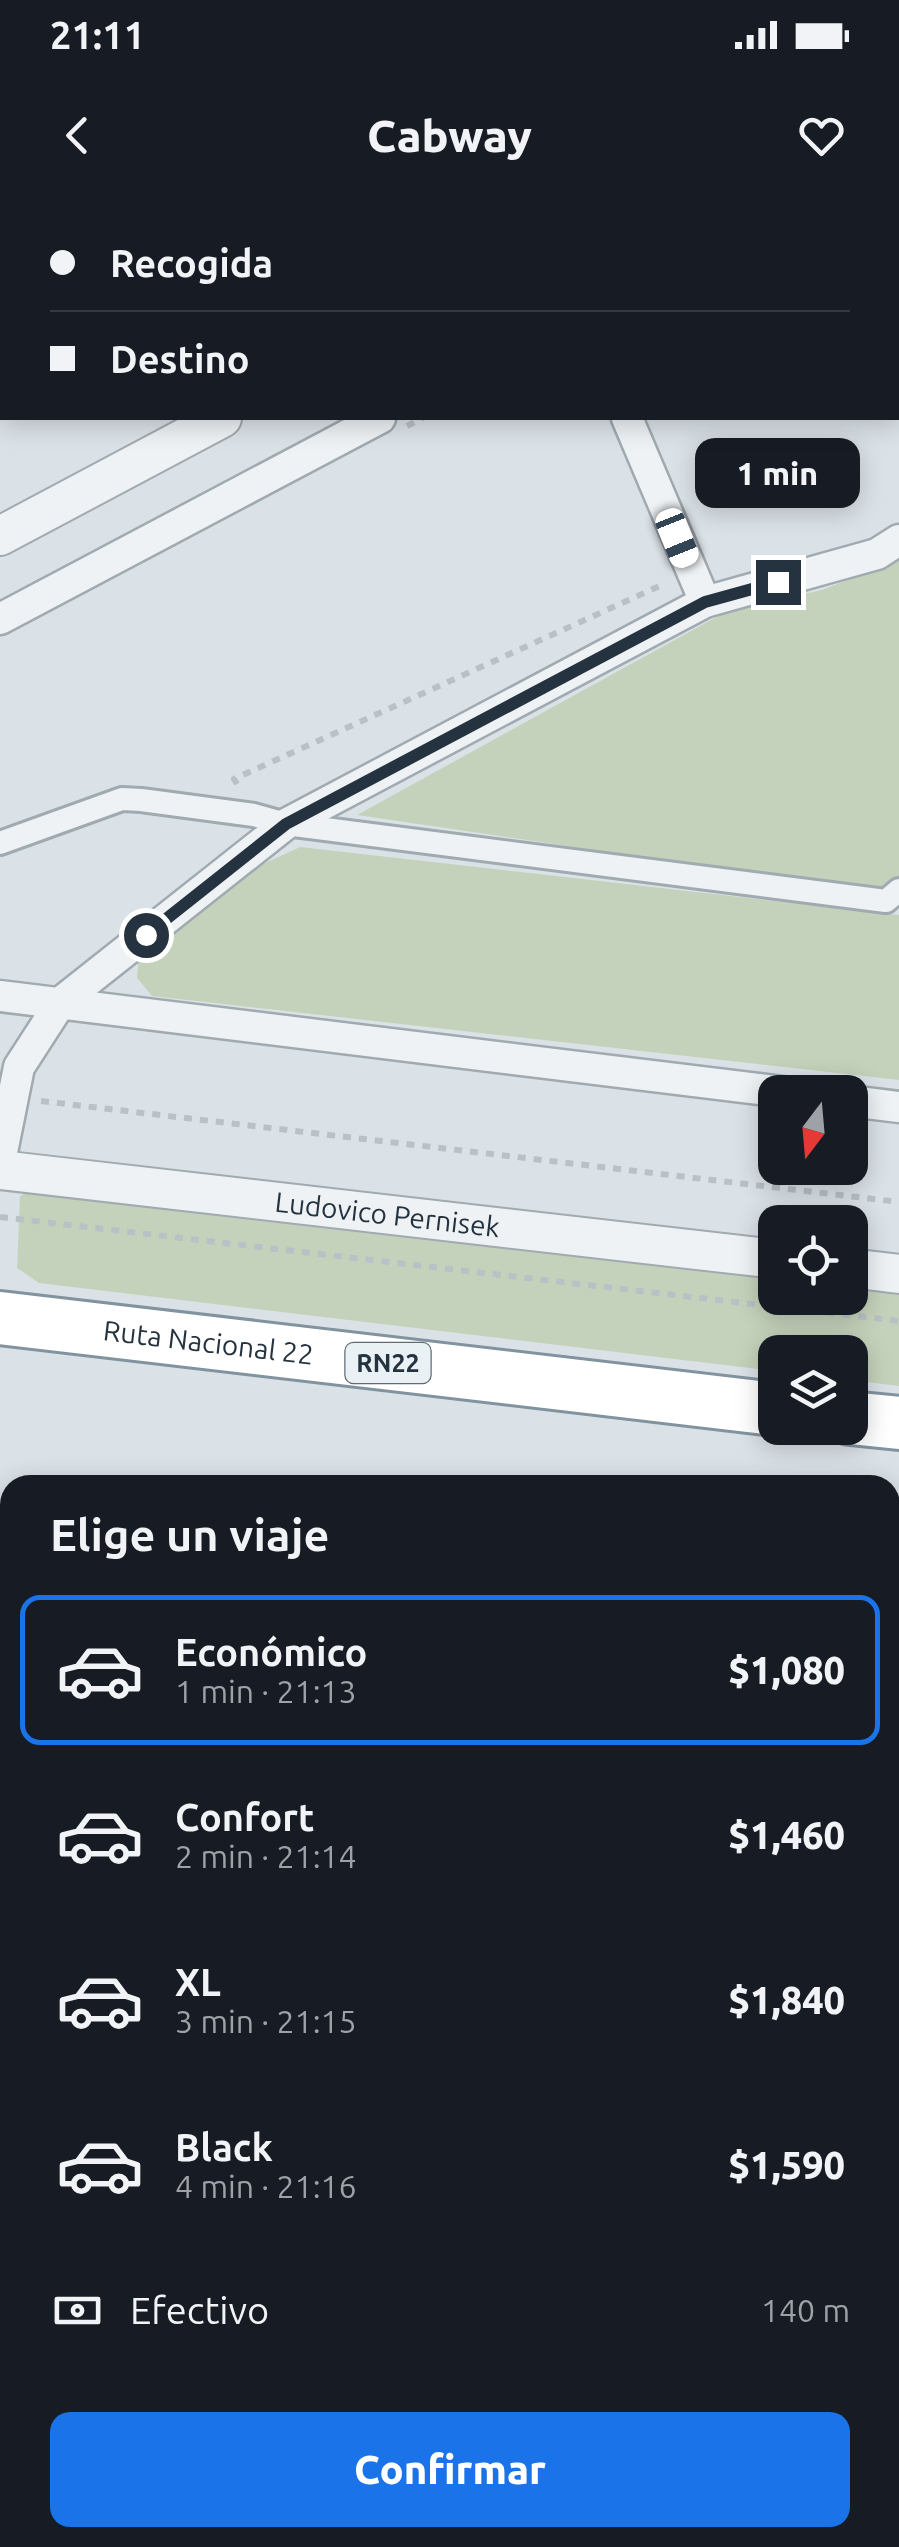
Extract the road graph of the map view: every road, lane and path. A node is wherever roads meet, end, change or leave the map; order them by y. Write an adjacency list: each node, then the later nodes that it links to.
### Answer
1 (218, 420): 4 (street)
2 (376, 420): 8 (street)
3 (628, 420): 7 (street)
4 (0, 536)
5 (899, 540): 7 (street)
6 (671, 580): 9 (path)
7 (705, 602): 10 (street)
8 (0, 619)
9 (254, 814): 10 (street); 11 (street)
10 (286, 824): 12 (street); 14 (street)
11 (0, 843)
12 (895, 898)
13 (0, 996): 14 (street)
14 (62, 1002): 15 (street); 16 (street)
15 (758, 1089)
16 (13, 1098): 19 (street); 20 (path)
17 (868, 1103): 18 (street)
18 (899, 1107)
19 (0, 1166): 22 (street, Ludovico Pernisek)
20 (899, 1202)
21 (0, 1217): 26 (path)
22 (758, 1258)
23 (868, 1270): 24 (street)
24 (899, 1274)
25 (0, 1318): 27 (highway, Ruta Nacional 22 / RN22)
26 (899, 1321)
27 (758, 1407)
28 (868, 1420): 29 (highway)
29 (899, 1423)

